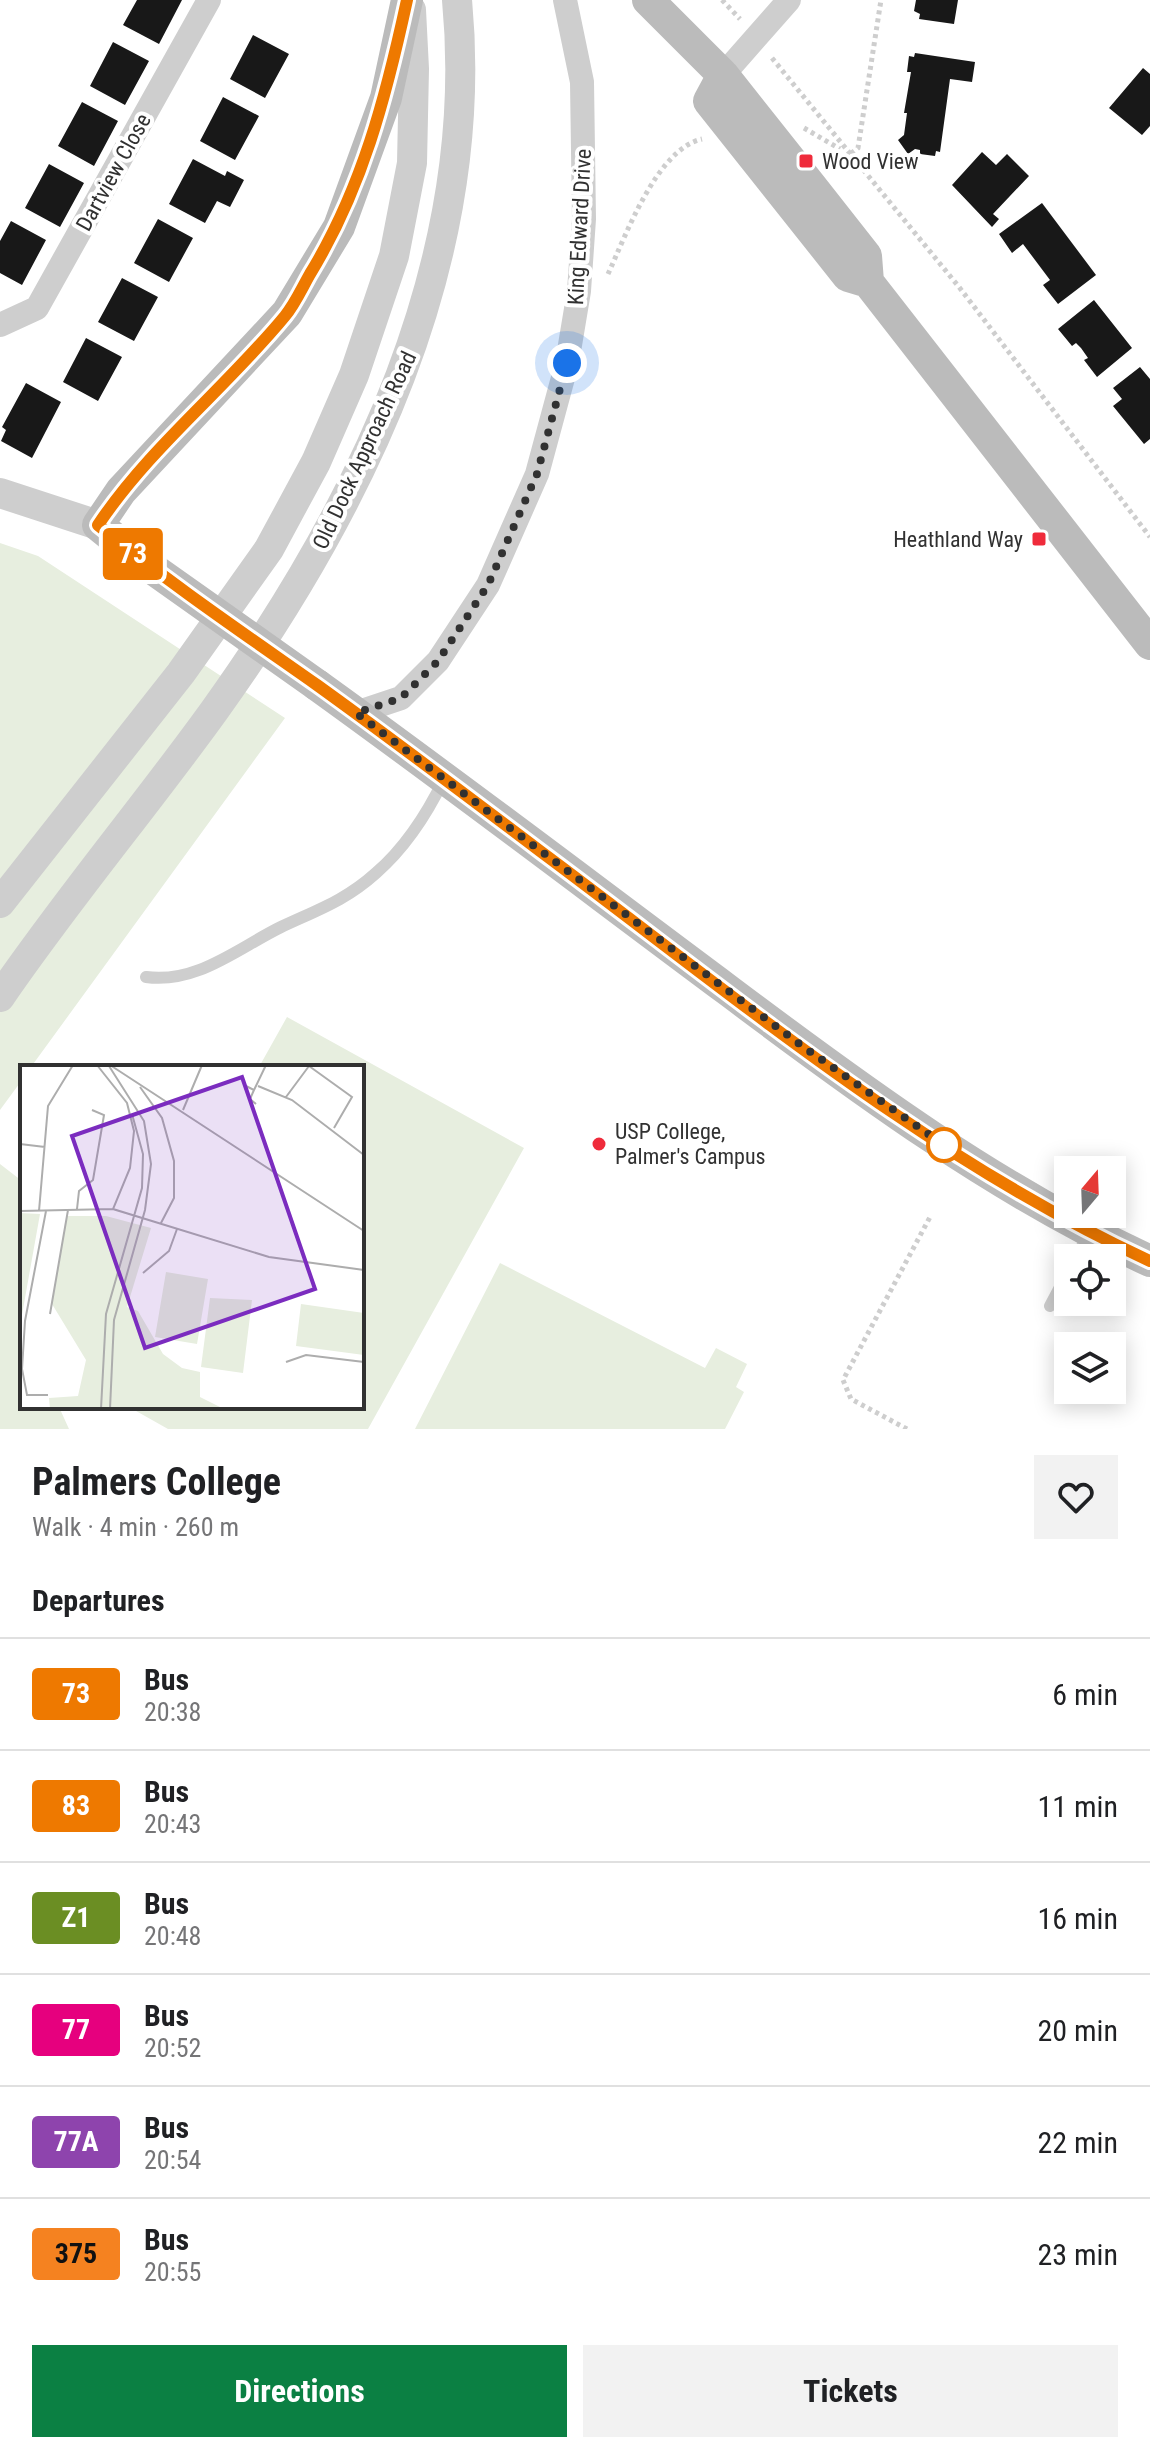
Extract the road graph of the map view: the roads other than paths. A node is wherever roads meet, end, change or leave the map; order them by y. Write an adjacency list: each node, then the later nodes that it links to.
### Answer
1 (209, 0): 9 (street, Dartview Close)
2 (409, 0): 11 (main road); 15 (street, Old Dock Approach Road)
3 (457, 0): 17 (street, Old Dock Approach Road)
4 (565, 0): 13 (street, King Edward Drive)
5 (648, 0): 7 (main road)
6 (789, 0): 7 (street)
7 (723, 75): 8 (main road); 8 (main road)
8 (868, 282): 12 (main road)
9 (0, 325)
10 (0, 493): 11 (street)
11 (98, 525): 13 (main road, bridge)
12 (1150, 644)
13 (356, 713): 14 (main road)
14 (444, 779): 16 (lane); 18 (main road)
15 (0, 903)
16 (146, 977)
17 (0, 997)
18 (1080, 1244)
19 (1126, 1256): 20 (main road)
20 (1150, 1261)
21 (1054, 1298): 22 (lane)
22 (1050, 1306)

